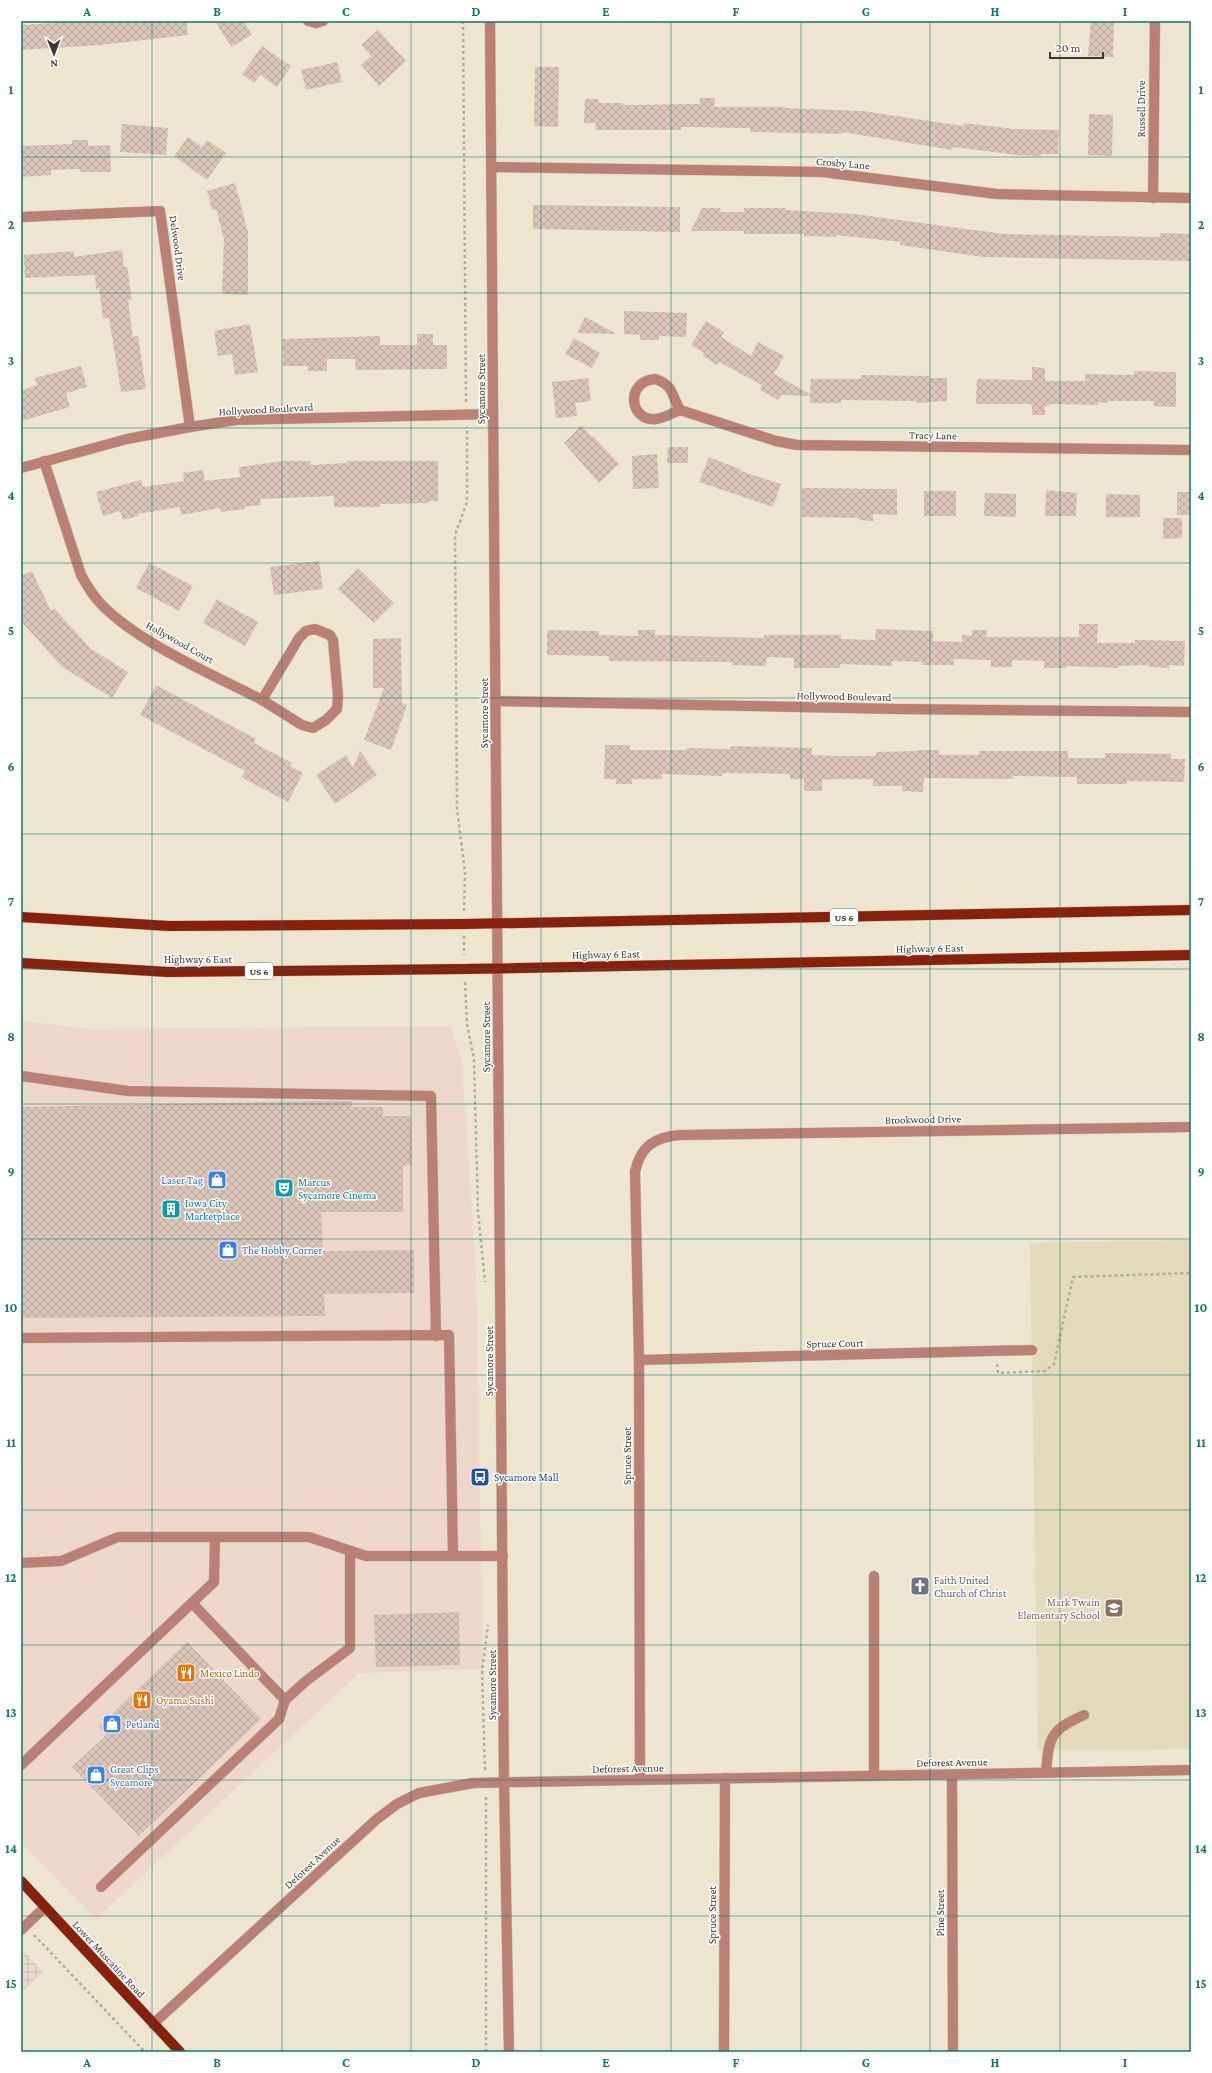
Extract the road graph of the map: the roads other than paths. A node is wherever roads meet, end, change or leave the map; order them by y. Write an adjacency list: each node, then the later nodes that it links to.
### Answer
1 (308, 21): 2 (street)
2 (323, 21)
3 (490, 21): 5 (street, Sycamore Street)
4 (1155, 21): 6 (street, Russell Drive)
5 (491, 167): 6 (street, Crosby Lane); 10 (street, Sycamore Street)
6 (1153, 198): 7 (street, Crosby Lane)
7 (1191, 198)
8 (21, 216): 11 (street, Delwood Drive)
9 (680, 410): 9 (street); 12 (street, Tracy Lane)
10 (493, 414): 11 (street, Hollywood Boulevard); 16 (street, Sycamore Street)
11 (190, 426): 13 (street, Hollywood Boulevard)
12 (1191, 450)
13 (44, 461): 14 (street, Hollywood Boulevard); 15 (street, Hollywood Court)
14 (21, 468)
15 (262, 700): 15 (street, Hollywood Court)
16 (496, 701): 17 (street, Hollywood Boulevard); 20 (street, Sycamore Street)
17 (1191, 712)
18 (1191, 910): 20 (main road, US 6)
19 (21, 917): 20 (main road, US 6)
20 (497, 924): 23 (street, Sycamore Street)
21 (1191, 955): 23 (main road, Highway 6 East / US 6)
22 (21, 963): 23 (main road, Highway 6 East / US 6)
23 (498, 968): 34 (street, Sycamore Street)
24 (21, 1076): 27 (street)
25 (1191, 1127): 26 (street, Brookwood Drive)
26 (657, 1140): 30 (street, Spruce Street)
27 (436, 1336): 28 (street); 33 (street)
28 (21, 1338)
29 (1032, 1350): 30 (street, Spruce Court)
30 (639, 1360): 46 (street, Spruce Street)
31 (215, 1537): 32 (street); 35 (street); 37 (street)
32 (350, 1550): 33 (street); 38 (street)
33 (453, 1556): 34 (street)
34 (503, 1556): 47 (street, Sycamore Street)
35 (21, 1563)
36 (874, 1576): 43 (street)
37 (192, 1603): 38 (street); 40 (street)
38 (285, 1700): 49 (street)
39 (1084, 1715): 42 (street)
40 (21, 1765)
41 (1191, 1770): 42 (street, Deforest Avenue)
42 (1046, 1772): 44 (street, Deforest Avenue)
43 (874, 1775): 44 (street, Deforest Avenue); 45 (street, Deforest Avenue)
44 (952, 1775): 56 (street, Pine Street)
45 (725, 1778): 46 (street, Deforest Avenue); 55 (street, Spruce Street)
46 (640, 1780): 47 (street, Deforest Avenue)
47 (504, 1782): 52 (street, Deforest Avenue); 54 (street, Sycamore Street)
48 (21, 1882): 50 (main road, Lower Muscatine Road)
49 (100, 1887)
50 (45, 1907): 51 (street); 52 (main road, Lower Muscatine Road)
51 (23, 1928)
52 (153, 2024): 53 (main road, Lower Muscatine Road)
53 (180, 2052)
54 (509, 2052)
55 (724, 2052)
56 (953, 2052)

